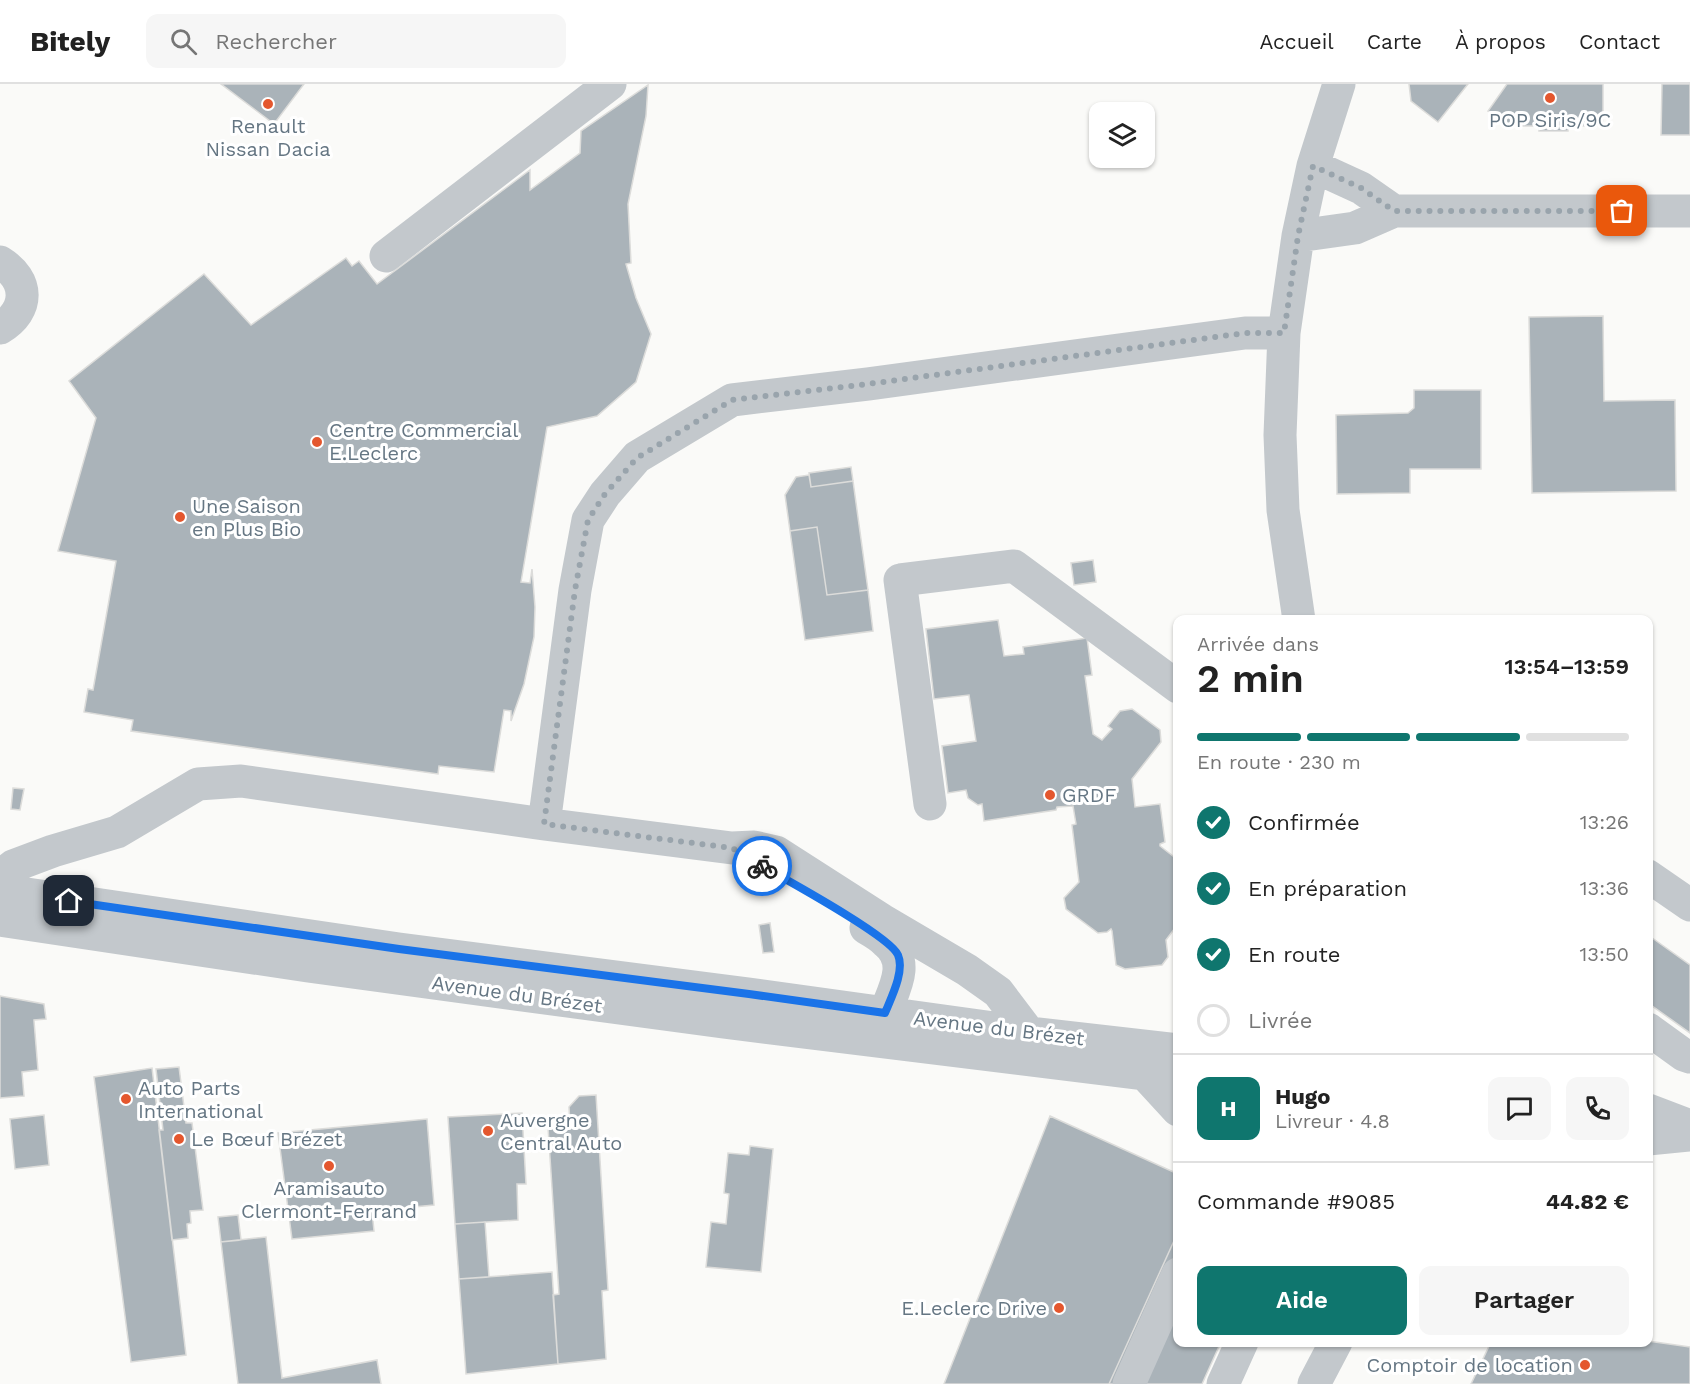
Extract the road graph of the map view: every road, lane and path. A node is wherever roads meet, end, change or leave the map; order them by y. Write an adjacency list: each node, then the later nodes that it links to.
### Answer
1 (610, 84): 7 (street)
2 (1339, 84): 3 (street)
3 (1313, 166): 4 (street); 6 (street)
4 (1394, 211): 5 (street); 6 (street)
5 (1690, 211)
6 (1298, 236): 10 (street)
7 (386, 256)
8 (0, 262): 9 (street)
9 (0, 328)
10 (1284, 333): 11 (street); 14 (street)
11 (1298, 615)
12 (1173, 683): 13 (street)
13 (930, 804)
14 (544, 824): 15 (street); 16 (street)
15 (732, 848): 21 (street); 22 (street)
16 (0, 876)
17 (1653, 879): 19 (street)
18 (0, 890): 21 (street, Avenue du Brézet)
19 (1690, 905)
20 (0, 920): 26 (street, Avenue du Brézet)
21 (885, 1013): 22 (street, Avenue du Brézet)
22 (1029, 1033): 24 (street, Avenue du Brézet)
23 (1653, 1033): 25 (street)
24 (1173, 1049)
25 (1690, 1057)
26 (1144, 1073): 27 (street, Avenue du Brézet); 28 (street)
27 (1173, 1077)
28 (1173, 1105)
29 (1653, 1112): 30 (street)
30 (1690, 1126)
31 (1690, 1135): 32 (street)
32 (1653, 1139)
33 (1173, 1285): 36 (street)
34 (1240, 1347): 37 (street)
35 (1333, 1347): 38 (street)
36 (1129, 1384)
37 (1223, 1384)
38 (1314, 1384)

